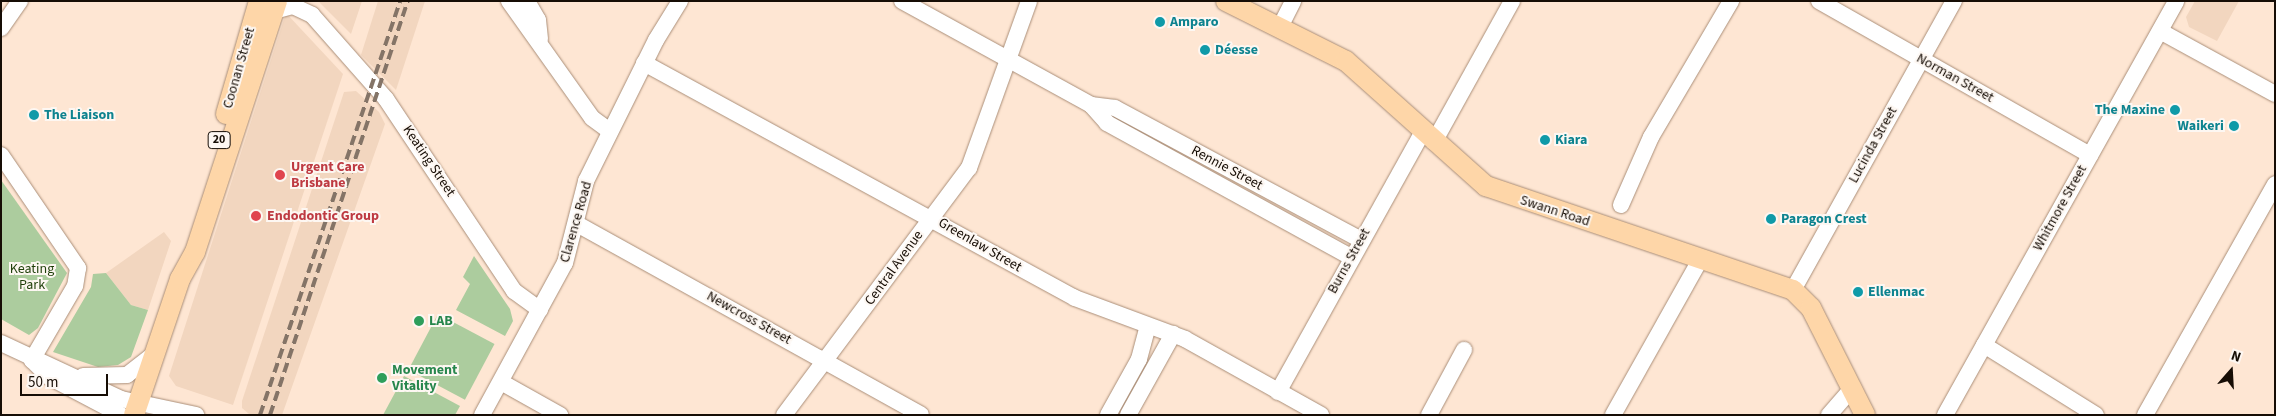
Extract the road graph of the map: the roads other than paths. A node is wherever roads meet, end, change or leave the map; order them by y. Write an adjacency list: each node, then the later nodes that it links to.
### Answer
1 (20, 1): 17 (street)
2 (509, 1): 19 (street)
3 (527, 1): 19 (street)
4 (680, 1): 22 (street, Clarence Road)
5 (902, 1): 21 (street, Rennie Street)
6 (1029, 1): 21 (street, Central Avenue)
7 (1226, 1): 16 (main road, Swann Road)
8 (1293, 1): 16 (street)
9 (1512, 1): 26 (street, Burns Street)
10 (1731, 1): 30 (street)
11 (1819, 1): 20 (street, Norman Street)
12 (1954, 1): 20 (street, Lucinda Street)
13 (2176, 1): 18 (street, Whitmore Street)
14 (269, 4): 15 (street, Keating Street); 36 (main road, Coonan Street / 20); 36 (main road, Coonan Street / 20)
15 (309, 8): 38 (street, Keating Street)
16 (1280, 27): 26 (main road, Swann Road)
17 (1, 28)
18 (2160, 31): 23 (street); 28 (street, Whitmore Street)
19 (540, 39): 25 (street)
20 (1921, 58): 28 (street, Norman Street); 37 (street, Lucinda Street)
21 (1010, 60): 24 (street, Rennie Street); 31 (street, Central Avenue)
22 (644, 64): 25 (street, Clarence Road); 31 (street, Greenlaw Street)
23 (2275, 94)
24 (1091, 105): 33 (street, Rennie Street); 34 (street, Rennie Street)
25 (610, 131): 32 (street, Clarence Road)
26 (1428, 137): 33 (street, Burns Street); 35 (main road, Swann Road)
27 (1, 155): 45 (street)
28 (2090, 155): 42 (street, Whitmore Street)
29 (2275, 184): 68 (street)
30 (1623, 198)
31 (932, 218): 39 (street, Greenlaw Street); 46 (street, Central Avenue)
32 (577, 224): 38 (street, Clarence Road); 46 (street, Newcross Street)
33 (1361, 240): 34 (street, Burns Street)
34 (1351, 257): 50 (street, Burns Street)
35 (1700, 260): 37 (main road, Swann Road); 63 (street)
36 (180, 279): 44 (main road, Coonan Street / 20)
37 (1793, 290): 49 (main road, Swann Road)
38 (540, 310): 48 (street, Clarence Road)
39 (1148, 326): 40 (street, Greenlaw Street); 59 (street)
40 (1173, 334): 50 (street, Greenlaw Street); 60 (street)
41 (1, 343): 45 (street)
42 (1984, 345): 66 (street, Whitmore Street); 67 (street)
43 (1464, 350): 62 (street)
44 (154, 353): 47 (street); 51 (main road, Coonan Street / 20)
45 (32, 360): 47 (street); 53 (street)
46 (826, 361): 57 (street, Central Avenue); 58 (street, Newcross Street)
47 (64, 370): 51 (street)
48 (501, 382): 55 (street, Clarence Road); 56 (street)
49 (1852, 389): 64 (street); 65 (main road, Swann Road)
50 (1278, 392): 52 (street, Greenlaw Street)
51 (136, 408): 54 (street)
52 (1303, 411): 61 (street, Greenlaw Street)
53 (122, 415)
54 (196, 415)
55 (482, 415)
56 (560, 415)
57 (784, 415)
58 (921, 415)
59 (1108, 415)
60 (1128, 415)
61 (1321, 415)
62 (1429, 415)
63 (1613, 415)
64 (1828, 415)
65 (1865, 415)
66 (1945, 415)
67 (2096, 415)
68 (2145, 415)

